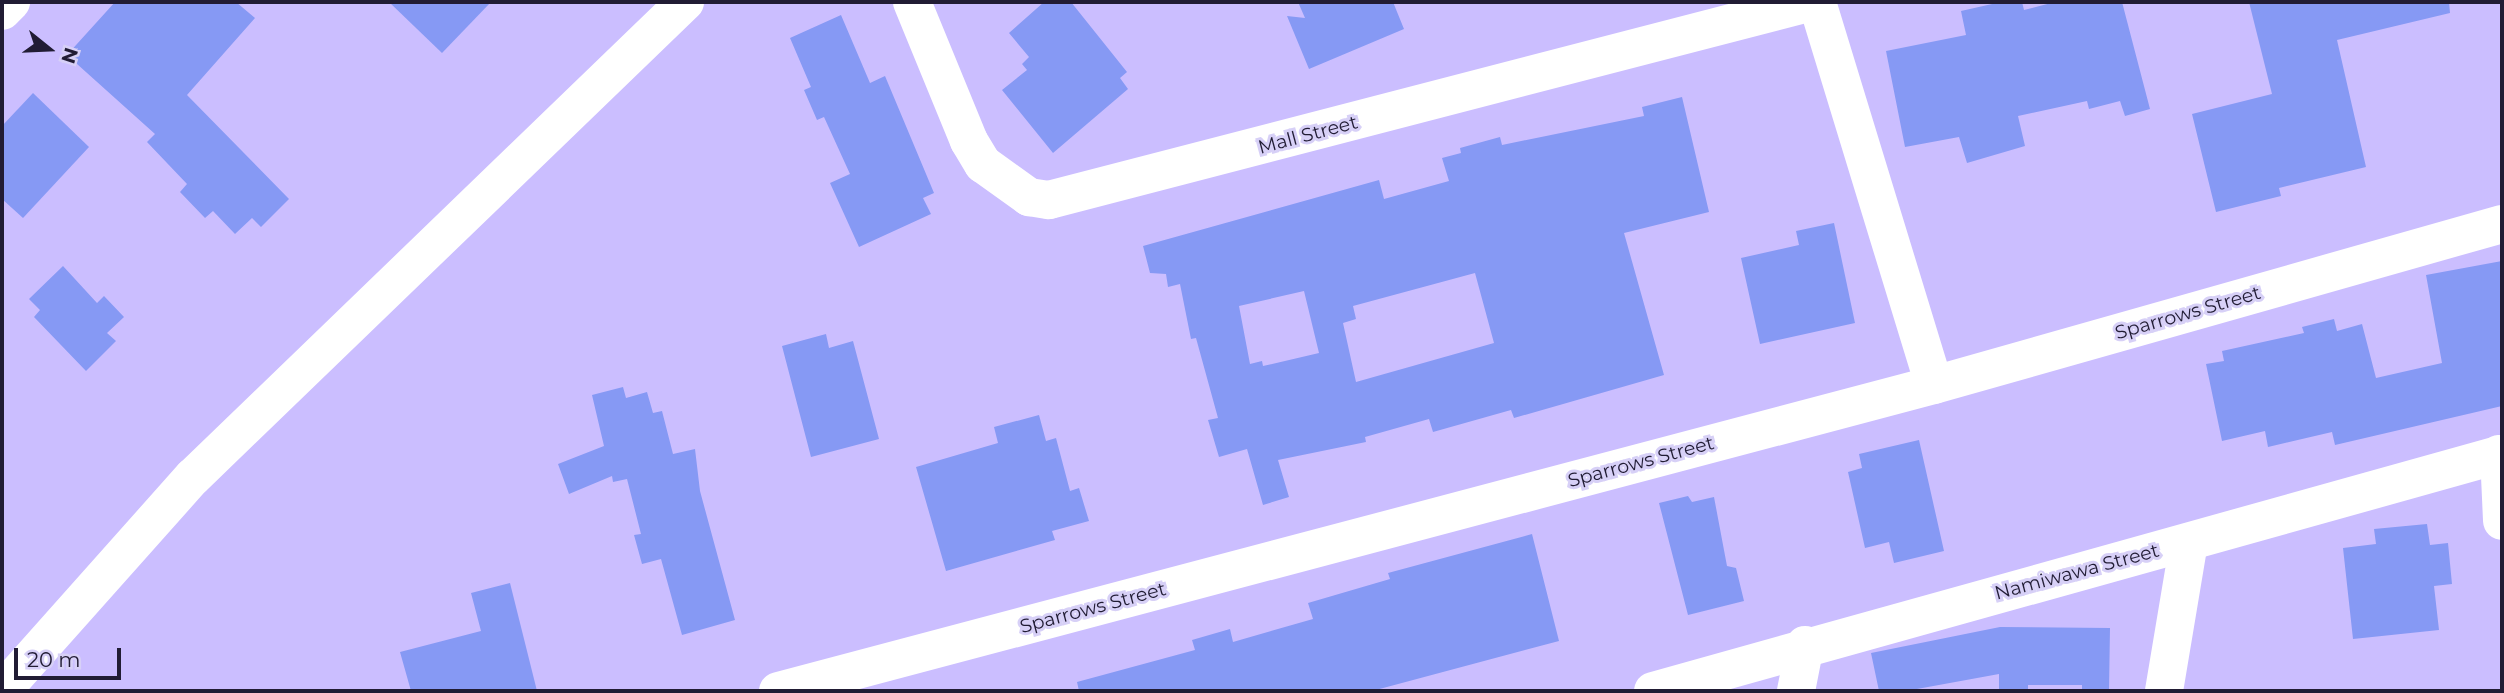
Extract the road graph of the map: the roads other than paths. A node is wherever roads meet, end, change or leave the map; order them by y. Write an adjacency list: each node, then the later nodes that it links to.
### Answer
1 (11, 2): 5 (street)
2 (685, 2): 12 (street)
3 (912, 2): 4 (street, Mall Street)
4 (1814, 2): 7 (street)
5 (2, 11)
6 (2502, 224): 7 (street, Sparrows Street)
7 (1934, 385): 13 (street, Sparrows Street)
8 (2501, 454): 9 (street); 10 (street, Namiwawa Street)
9 (2502, 521)
10 (2189, 542): 11 (street, Namiwawa Street); 16 (street)
11 (1805, 645): 14 (street, Namiwawa Street); 15 (street)
12 (11, 688)
13 (778, 691)
14 (1653, 691)
15 (1796, 691)
16 (2164, 691)

